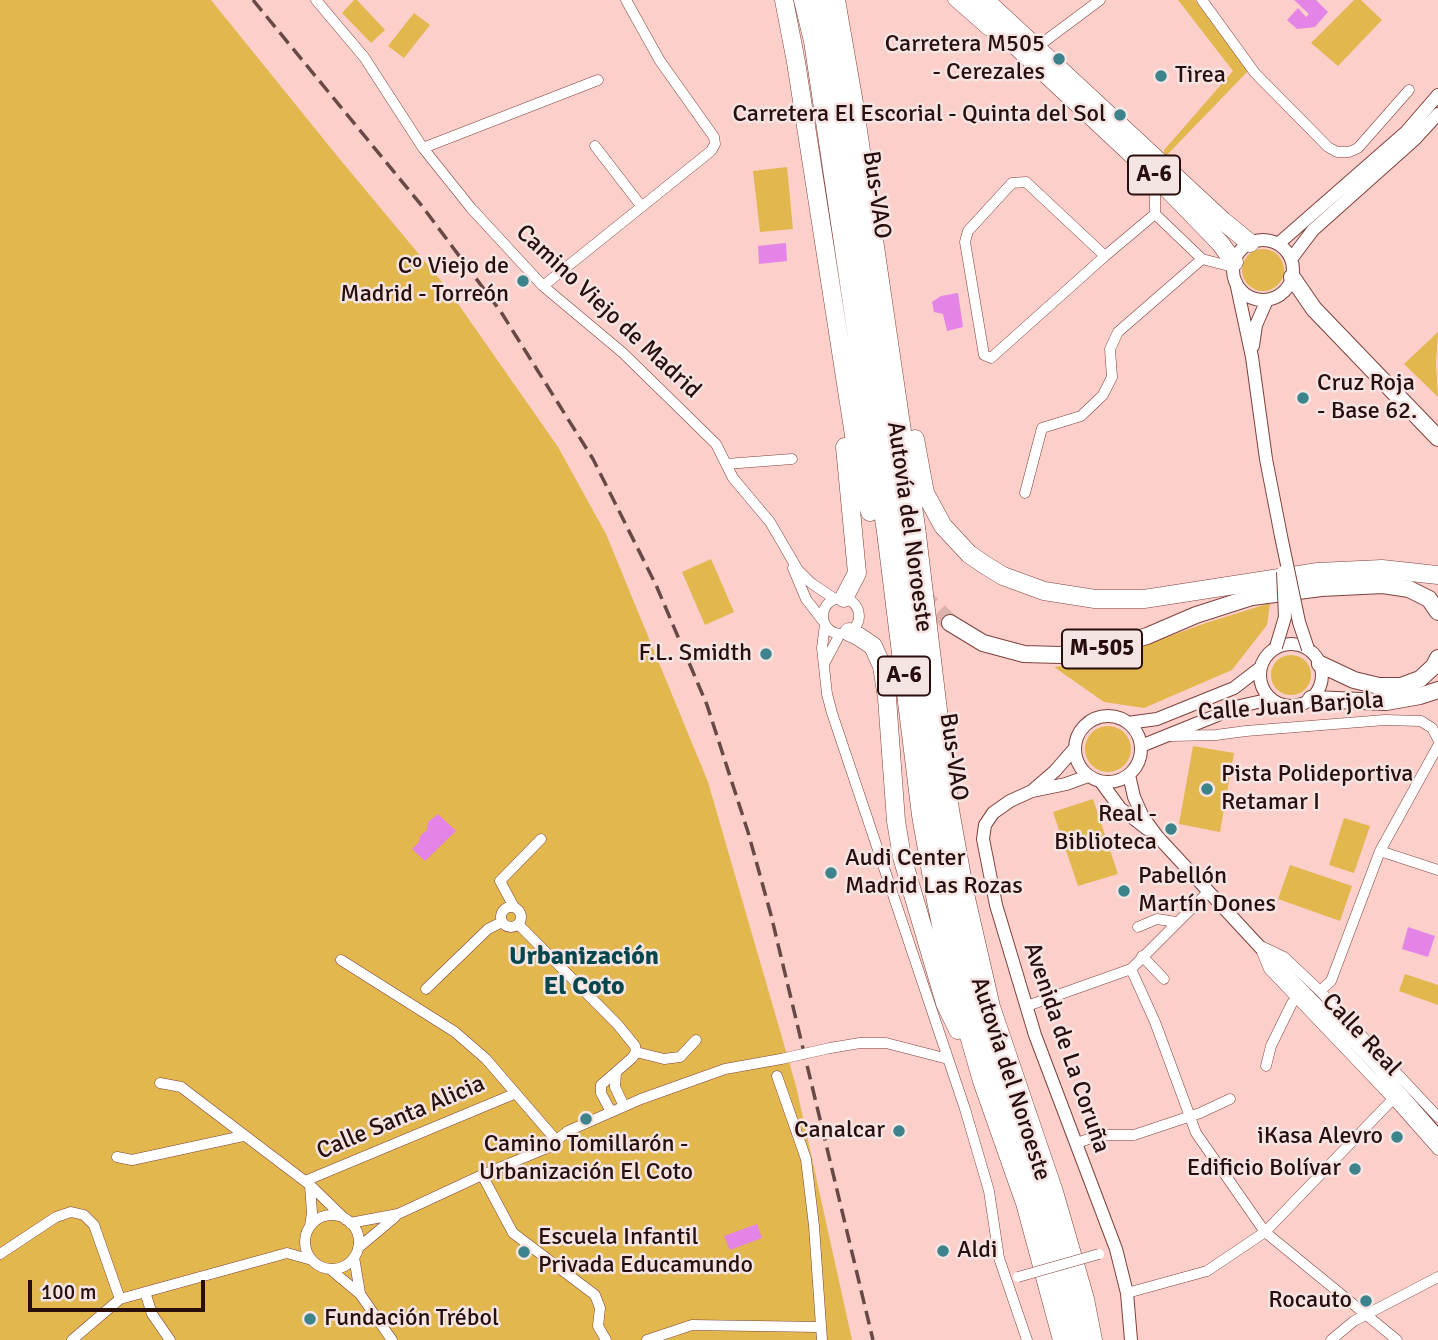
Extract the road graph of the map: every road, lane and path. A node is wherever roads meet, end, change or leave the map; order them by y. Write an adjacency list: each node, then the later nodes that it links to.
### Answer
1 (316, 0): 23 (street, Camino Viejo de Madrid)
2 (626, 0): 25 (street)
3 (784, 0): 38 (highway)
4 (803, 0): 100 (highway, Autovía del Noroeste / A-6)
5 (819, 0): 143 (highway, Bus-VAO)
6 (836, 0): 144 (highway, Autovía del Noroeste / A-6)
7 (848, 0): 46 (highway)
8 (953, 0): 18 (street)
9 (967, 0): 14 (highway)
10 (985, 0): 15 (highway)
11 (1100, 0): 13 (street)
12 (1202, 0): 17 (street)
13 (1084, 4): 15 (street)
14 (1014, 44): 18 (highway, A-6); 20 (highway)
15 (1037, 47): 20 (highway)
16 (598, 80): 23 (street)
17 (1409, 90)
18 (1067, 95): 24 (highway, A-6)
19 (1438, 95): 28 (street)
20 (1092, 99): 27 (highway)
21 (1438, 114): 31 (street)
22 (595, 146): 25 (street)
23 (422, 148): 35 (street, Camino Viejo de Madrid)
24 (1155, 176): 26 (street); 32 (highway, A-6)
25 (642, 206): 35 (street)
26 (1156, 214): 29 (street); 30 (street)
27 (1250, 243): 28 (street); 32 (street)
28 (1278, 244): 31 (street)
29 (1105, 256): 29 (street)
30 (1202, 259): 32 (street); 42 (street)
31 (1291, 260): 33 (street)
32 (1234, 265): 34 (street)
33 (1292, 277): 36 (street); 39 (highway)
34 (1236, 282): 36 (street); 37 (street)
35 (543, 286): 41 (street, Camino Viejo de Madrid)
36 (1268, 300): 37 (street)
37 (1252, 357): 44 (street)
38 (842, 363): 43 (highway); 49 (highway)
39 (1438, 438)
40 (792, 458): 41 (street)
41 (726, 464): 45 (street, Camino Viejo de Madrid)
42 (1026, 493)
43 (870, 512)
44 (1281, 536): 54 (street, bridge); 55 (street, bridge)
45 (790, 557): 49 (street, Camino Viejo de Madrid); 51 (street, Camino Viejo de Madrid)
46 (1438, 575)
47 (1438, 584): 48 (highway, M-505)
48 (1252, 597): 50 (highway); 52 (highway, M-505)
49 (840, 598): 51 (street); 53 (street)
50 (1438, 612)
51 (825, 623): 53 (street); 58 (street)
52 (950, 623)
53 (845, 633): 58 (street); 100 (highway)
54 (1276, 647): 55 (street); 59 (street)
55 (1308, 649): 57 (street)
56 (1438, 659): 57 (highway)
57 (1320, 664): 62 (street)
58 (824, 665): 96 (street)
59 (1260, 668): 61 (street); 65 (street)
60 (1438, 690): 62 (highway)
61 (1271, 699): 62 (street); 66 (street)
62 (1311, 699)
63 (1421, 720): 64 (street, Calle Juan Barjola); 66 (street, Calle Juan Barjola); 67 (street, Calle Juan Barjola)
64 (1438, 720)
65 (1128, 723): 68 (street); 70 (street)
66 (1164, 737): 68 (street)
67 (1438, 739)
68 (1141, 746): 71 (street)
69 (1438, 746): 77 (street)
70 (1075, 748): 72 (street); 74 (street, Avenida de La Coruña)
71 (1129, 775): 73 (street); 75 (street, Calle Real)
72 (1088, 776): 73 (street); 74 (street, Avenida de La Coruña)
73 (1101, 782): 75 (street, Calle Real)
74 (1032, 791): 93 (street, Avenida de La Coruña)
75 (1157, 836): 79 (street, Calle Real)
76 (541, 839): 80 (street)
77 (1380, 851): 78 (street); 91 (street)
78 (1438, 870)
79 (1208, 892): 82 (street); 85 (street, Calle Real)
80 (514, 907): 81 (street); 83 (street)
81 (502, 922): 83 (street); 90 (street)
82 (1176, 922): 84 (street); 86 (street)
83 (518, 925): 95 (street)
84 (1138, 928)
85 (1259, 946): 91 (street, Calle Real); 92 (street, Calle Real); 110 (street, Calle Real)
86 (1142, 956): 88 (street); 89 (street)
87 (341, 960): 102 (street)
88 (1131, 969): 93 (street); 107 (street)
89 (1164, 979)
90 (426, 989)
91 (1320, 991): 108 (street, Calle Real)
92 (1297, 998): 97 (street); 104 (street, Calle Real)
93 (1027, 1006): 112 (street, Avenida de La Coruña)
94 (696, 1040): 95 (street)
95 (636, 1052): 98 (street)
96 (948, 1059): 105 (street, bridge); 128 (street)
97 (1266, 1066)
98 (616, 1072): 105 (street); 106 (street)
99 (777, 1076): 134 (street)
100 (982, 1081): 142 (highway, Autovía del Noroeste / A-6)
101 (160, 1083): 109 (street)
102 (514, 1094): 111 (street); 116 (street, Calle Santa Alicia)
103 (1230, 1099): 107 (street)
104 (1393, 1099): 113 (street, Calle Real); 120 (street)
105 (624, 1106): 106 (street)
106 (611, 1112): 111 (street)
107 (1189, 1117): 112 (street); 120 (street)
108 (1438, 1117)
109 (243, 1136): 114 (street); 116 (street)
110 (1438, 1136)
111 (556, 1140): 115 (street)
112 (1077, 1143): 121 (street, Avenida de La Coruña)
113 (1438, 1150)
114 (117, 1157)
115 (482, 1175): 117 (street); 138 (street)
116 (307, 1183): 118 (street); 119 (street)
117 (398, 1214): 118 (street); 123 (street)
118 (348, 1221): 119 (street); 123 (street)
119 (308, 1230): 122 (street); 125 (street)
120 (1265, 1232): 130 (street); 133 (street)
121 (1116, 1249): 128 (street, bridge); 130 (street, Avenida de La Coruña)
122 (287, 1253): 125 (street); 129 (street)
123 (356, 1253): 126 (street); 131 (street)
124 (0, 1254): 132 (street)
125 (312, 1259): 126 (street)
126 (329, 1269): 131 (street)
127 (1438, 1277): 133 (street)
128 (1006, 1279): 141 (street)
129 (145, 1292): 132 (street); 136 (street)
130 (1126, 1293): 145 (street, Avenida de La Coruña)
131 (360, 1294): 137 (street)
132 (120, 1299): 135 (street)
133 (1367, 1314): 146 (street); 147 (street)
134 (820, 1327): 139 (street); 140 (street)
135 (72, 1340)
136 (170, 1340)
137 (392, 1340)
138 (606, 1340)
139 (647, 1340)
140 (822, 1340)
141 (1027, 1340)
142 (1062, 1340)
143 (1078, 1340)
144 (1093, 1340)
145 (1131, 1340)
146 (1331, 1340)
147 (1397, 1340)

